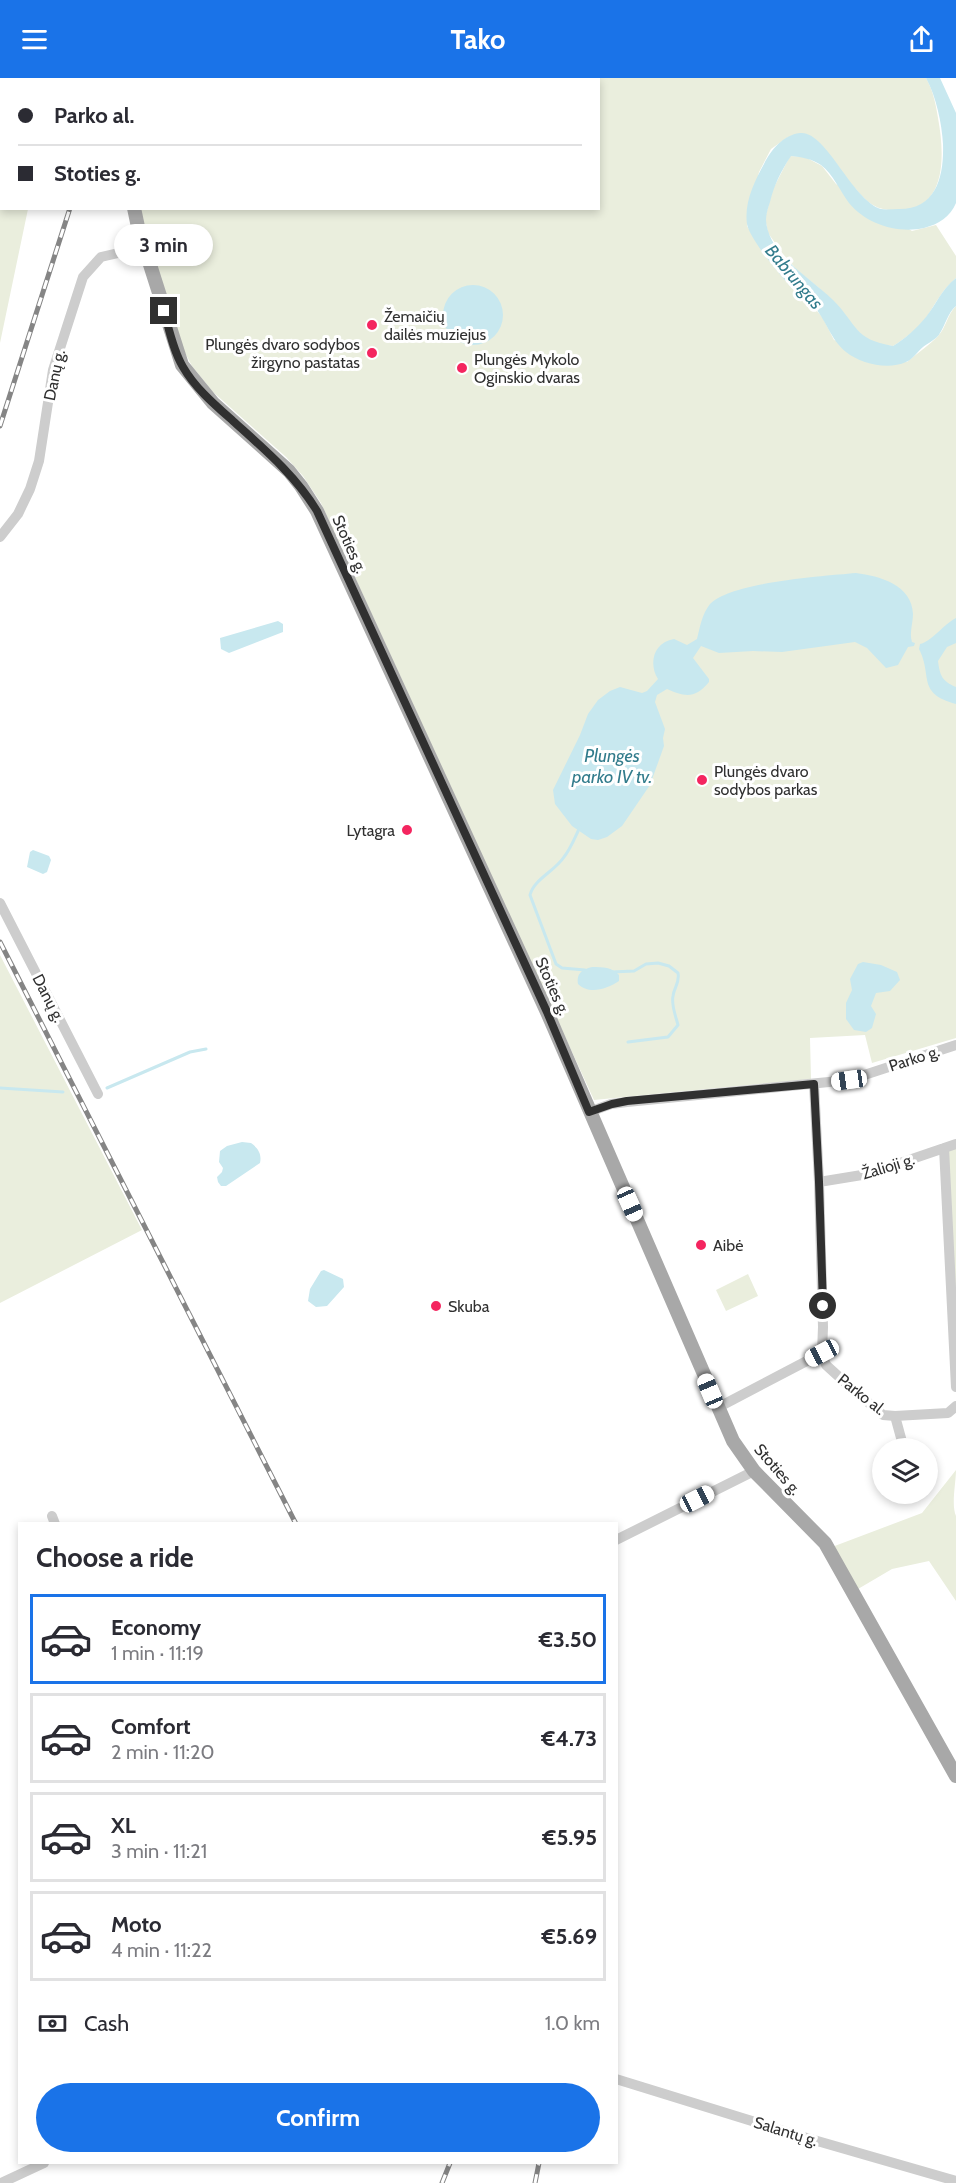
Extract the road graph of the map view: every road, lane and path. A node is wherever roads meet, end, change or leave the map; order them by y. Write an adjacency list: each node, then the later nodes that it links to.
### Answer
1 (135, 210): 2 (main road, Stoties g.)
2 (144, 247): 3 (street, Danų g.); 8 (main road, Stoties g.)
3 (0, 537)
4 (0, 903): 7 (street, Danų g.)
5 (956, 1045): 6 (street, Parko g.)
6 (814, 1084): 8 (street, Parko g.); 11 (street)
7 (98, 1094)
8 (589, 1112): 15 (main road, Stoties g.)
9 (956, 1144): 10 (street, Žalioji g.)
10 (944, 1148): 11 (street, Žalioji g.); 13 (street)
11 (819, 1182): 12 (street)
12 (822, 1353): 15 (street); 16 (street, Parko al.)
13 (956, 1387)
14 (956, 1407): 16 (street)
15 (717, 1408): 18 (main road, Stoties g.)
16 (895, 1416): 17 (street, Parko al.)
17 (901, 1438)
18 (754, 1471): 19 (street); 20 (main road, Stoties g.)
19 (618, 1539)
20 (956, 1776)
21 (618, 2080): 23 (street, Salantų g.)
22 (42, 2164): 24 (street)
23 (956, 2181)
24 (1, 2183)

